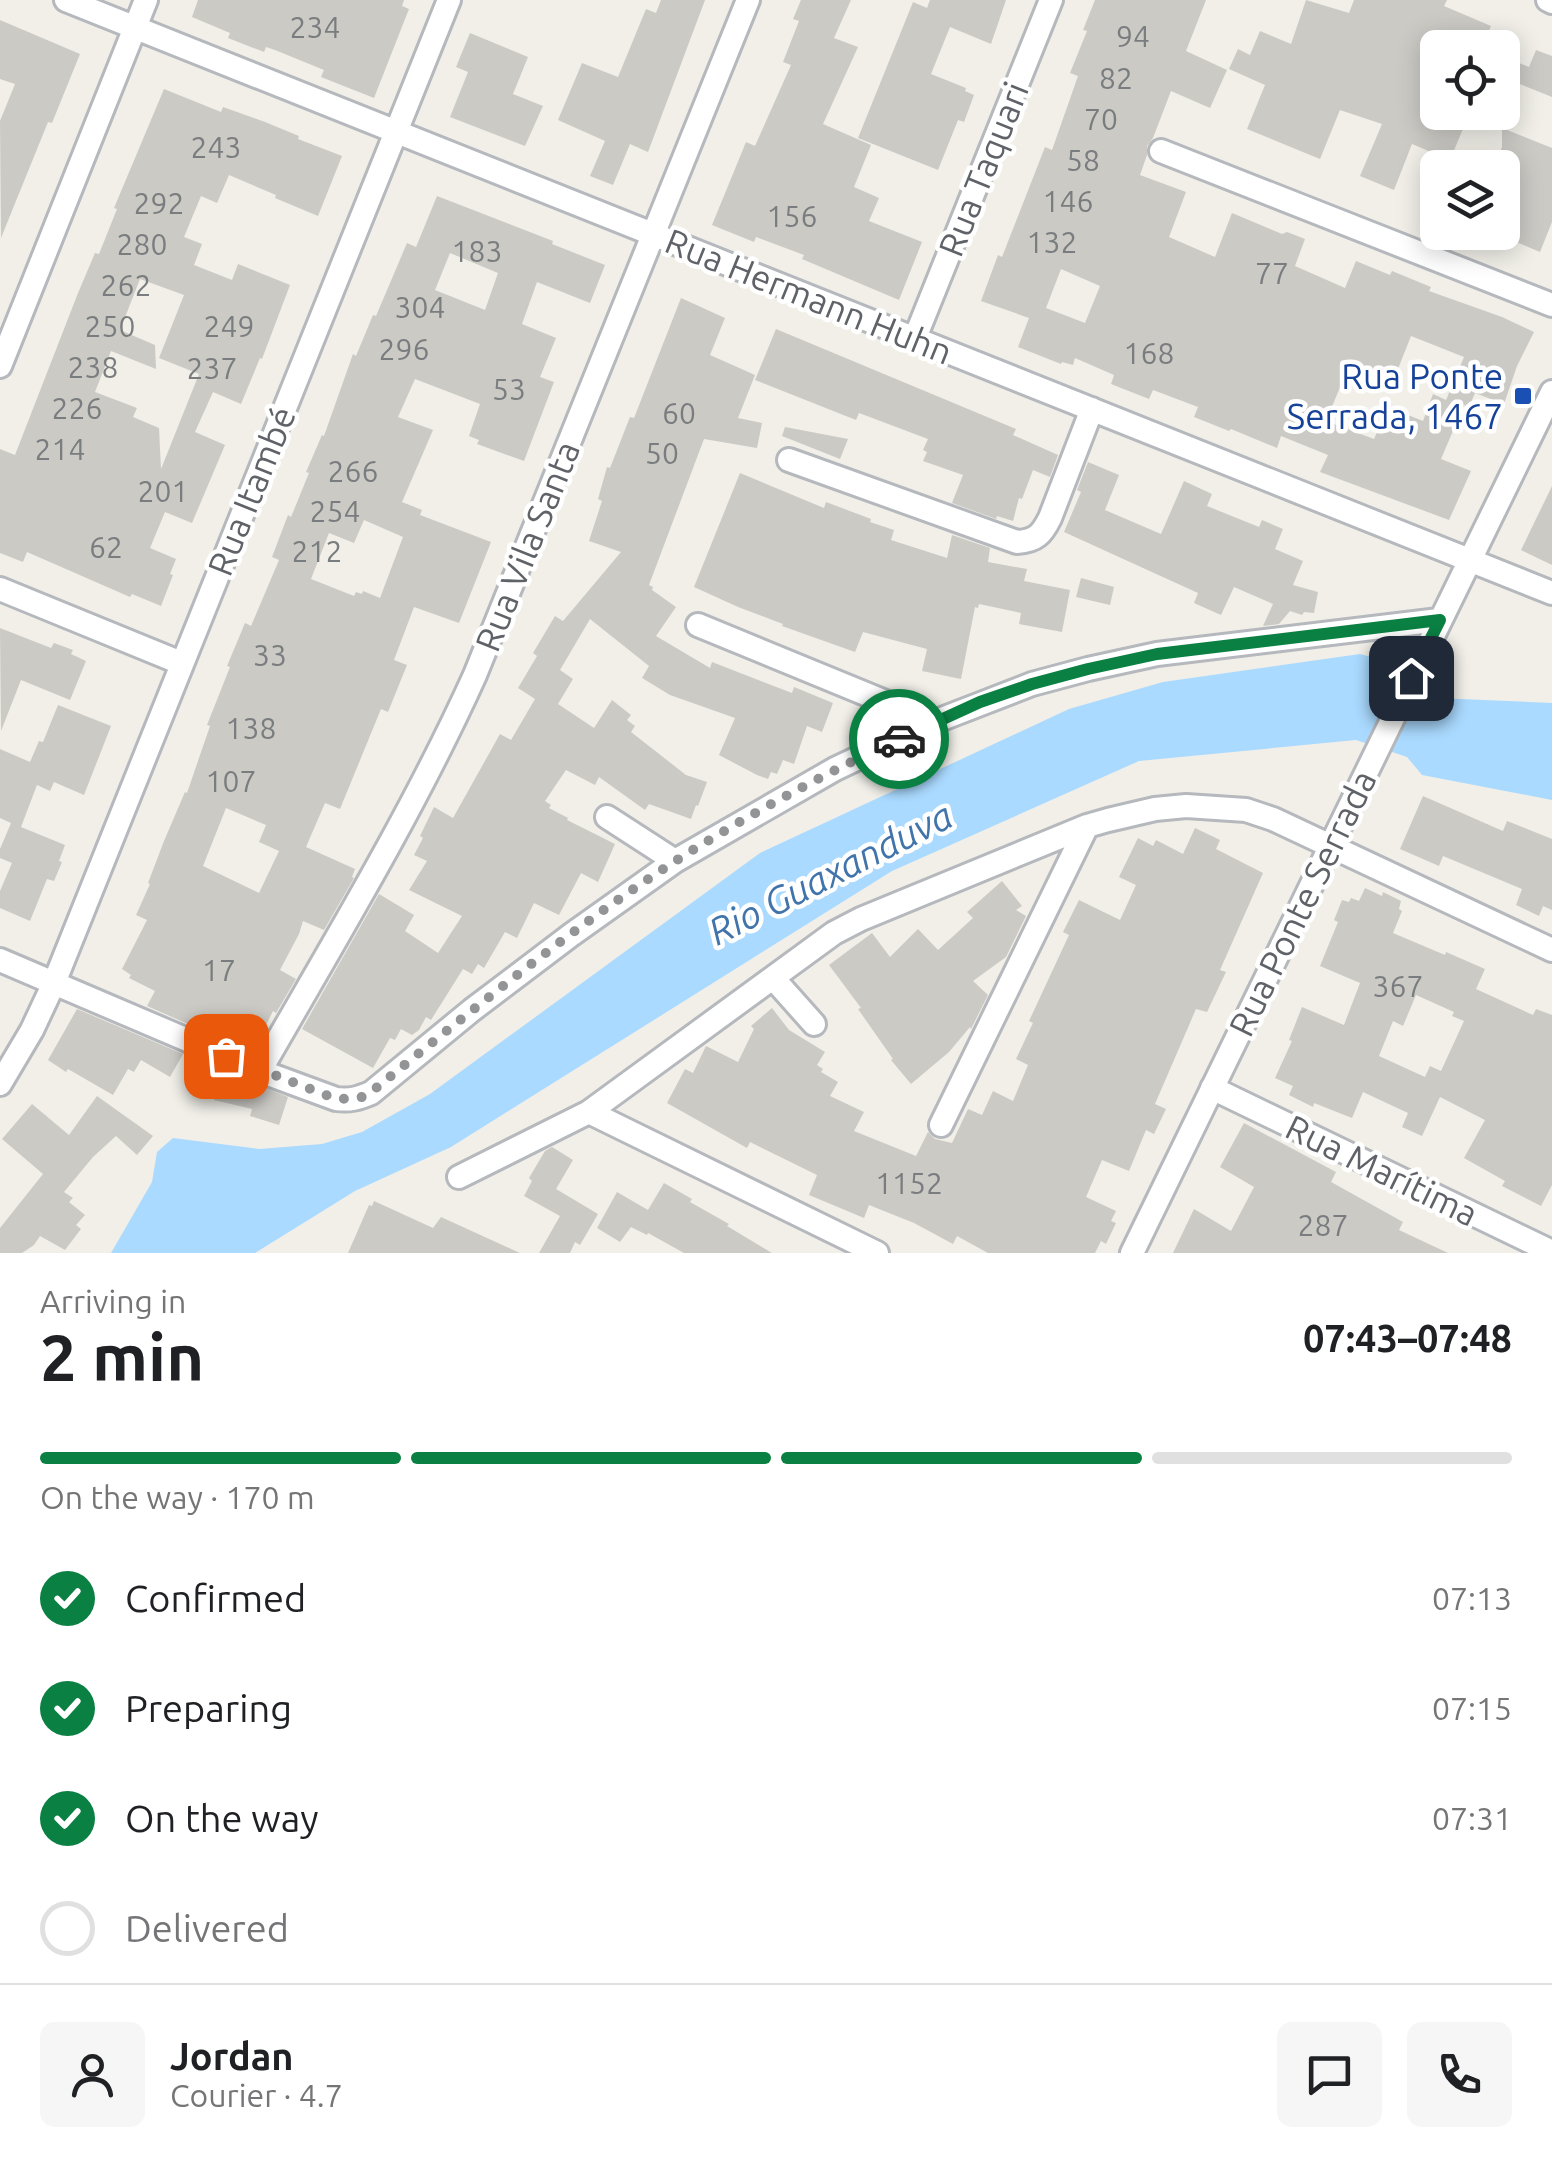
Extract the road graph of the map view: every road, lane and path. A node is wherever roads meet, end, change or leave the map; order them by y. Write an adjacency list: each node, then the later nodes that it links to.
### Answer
1 (66, 0): 6 (street, Rua Hermann Huhn)
2 (146, 0): 6 (street)
3 (448, 0): 7 (street, Rua Itambé)
4 (748, 0): 9 (street, Rua Vila Santa)
5 (1051, 0): 11 (street, Rua Taquari)
6 (135, 28): 7 (street, Rua Hermann Huhn); 12 (street)
7 (396, 132): 9 (street, Rua Hermann Huhn); 21 (street, Rua Itambé)
8 (1161, 151): 10 (street)
9 (654, 234): 11 (street, Rua Hermann Huhn); 32 (street, Rua Vila Santa)
10 (1552, 305)
11 (915, 338): 14 (street, Rua Hermann Huhn)
12 (0, 366)
13 (1552, 392): 16 (street, Rua Ponte Serrada)
14 (1092, 409): 15 (street); 16 (street, Rua Hermann Huhn)
15 (789, 460)
16 (1469, 560): 18 (street, Rua Hermann Huhn); 19 (street, Rua Ponte Serrada)
17 (0, 589): 21 (street)
18 (1552, 593)
19 (1440, 620): 22 (street); 25 (street, Rua Ponte Serrada)
20 (698, 625): 22 (street)
21 (181, 664): 30 (street, Rua Itambé)
22 (934, 722): 26 (street)
23 (607, 817): 26 (street)
24 (1087, 826): 25 (street); 29 (street); 36 (street)
25 (1330, 844): 27 (street); 34 (street, Rua Ponte Serrada)
26 (676, 861): 32 (street)
27 (1552, 950)
28 (0, 960): 30 (street)
29 (773, 978): 31 (street); 35 (street)
30 (54, 983): 32 (street); 33 (street, Rua Itambé)
31 (814, 1024)
32 (260, 1071)
33 (0, 1084)
34 (1212, 1088): 38 (street, Rua Marítima); 40 (street, Rua Ponte Serrada)
35 (589, 1112): 37 (street); 39 (street)
36 (940, 1124)
37 (459, 1177)
38 (1552, 1252)
39 (877, 1253)
40 (1132, 1253)

